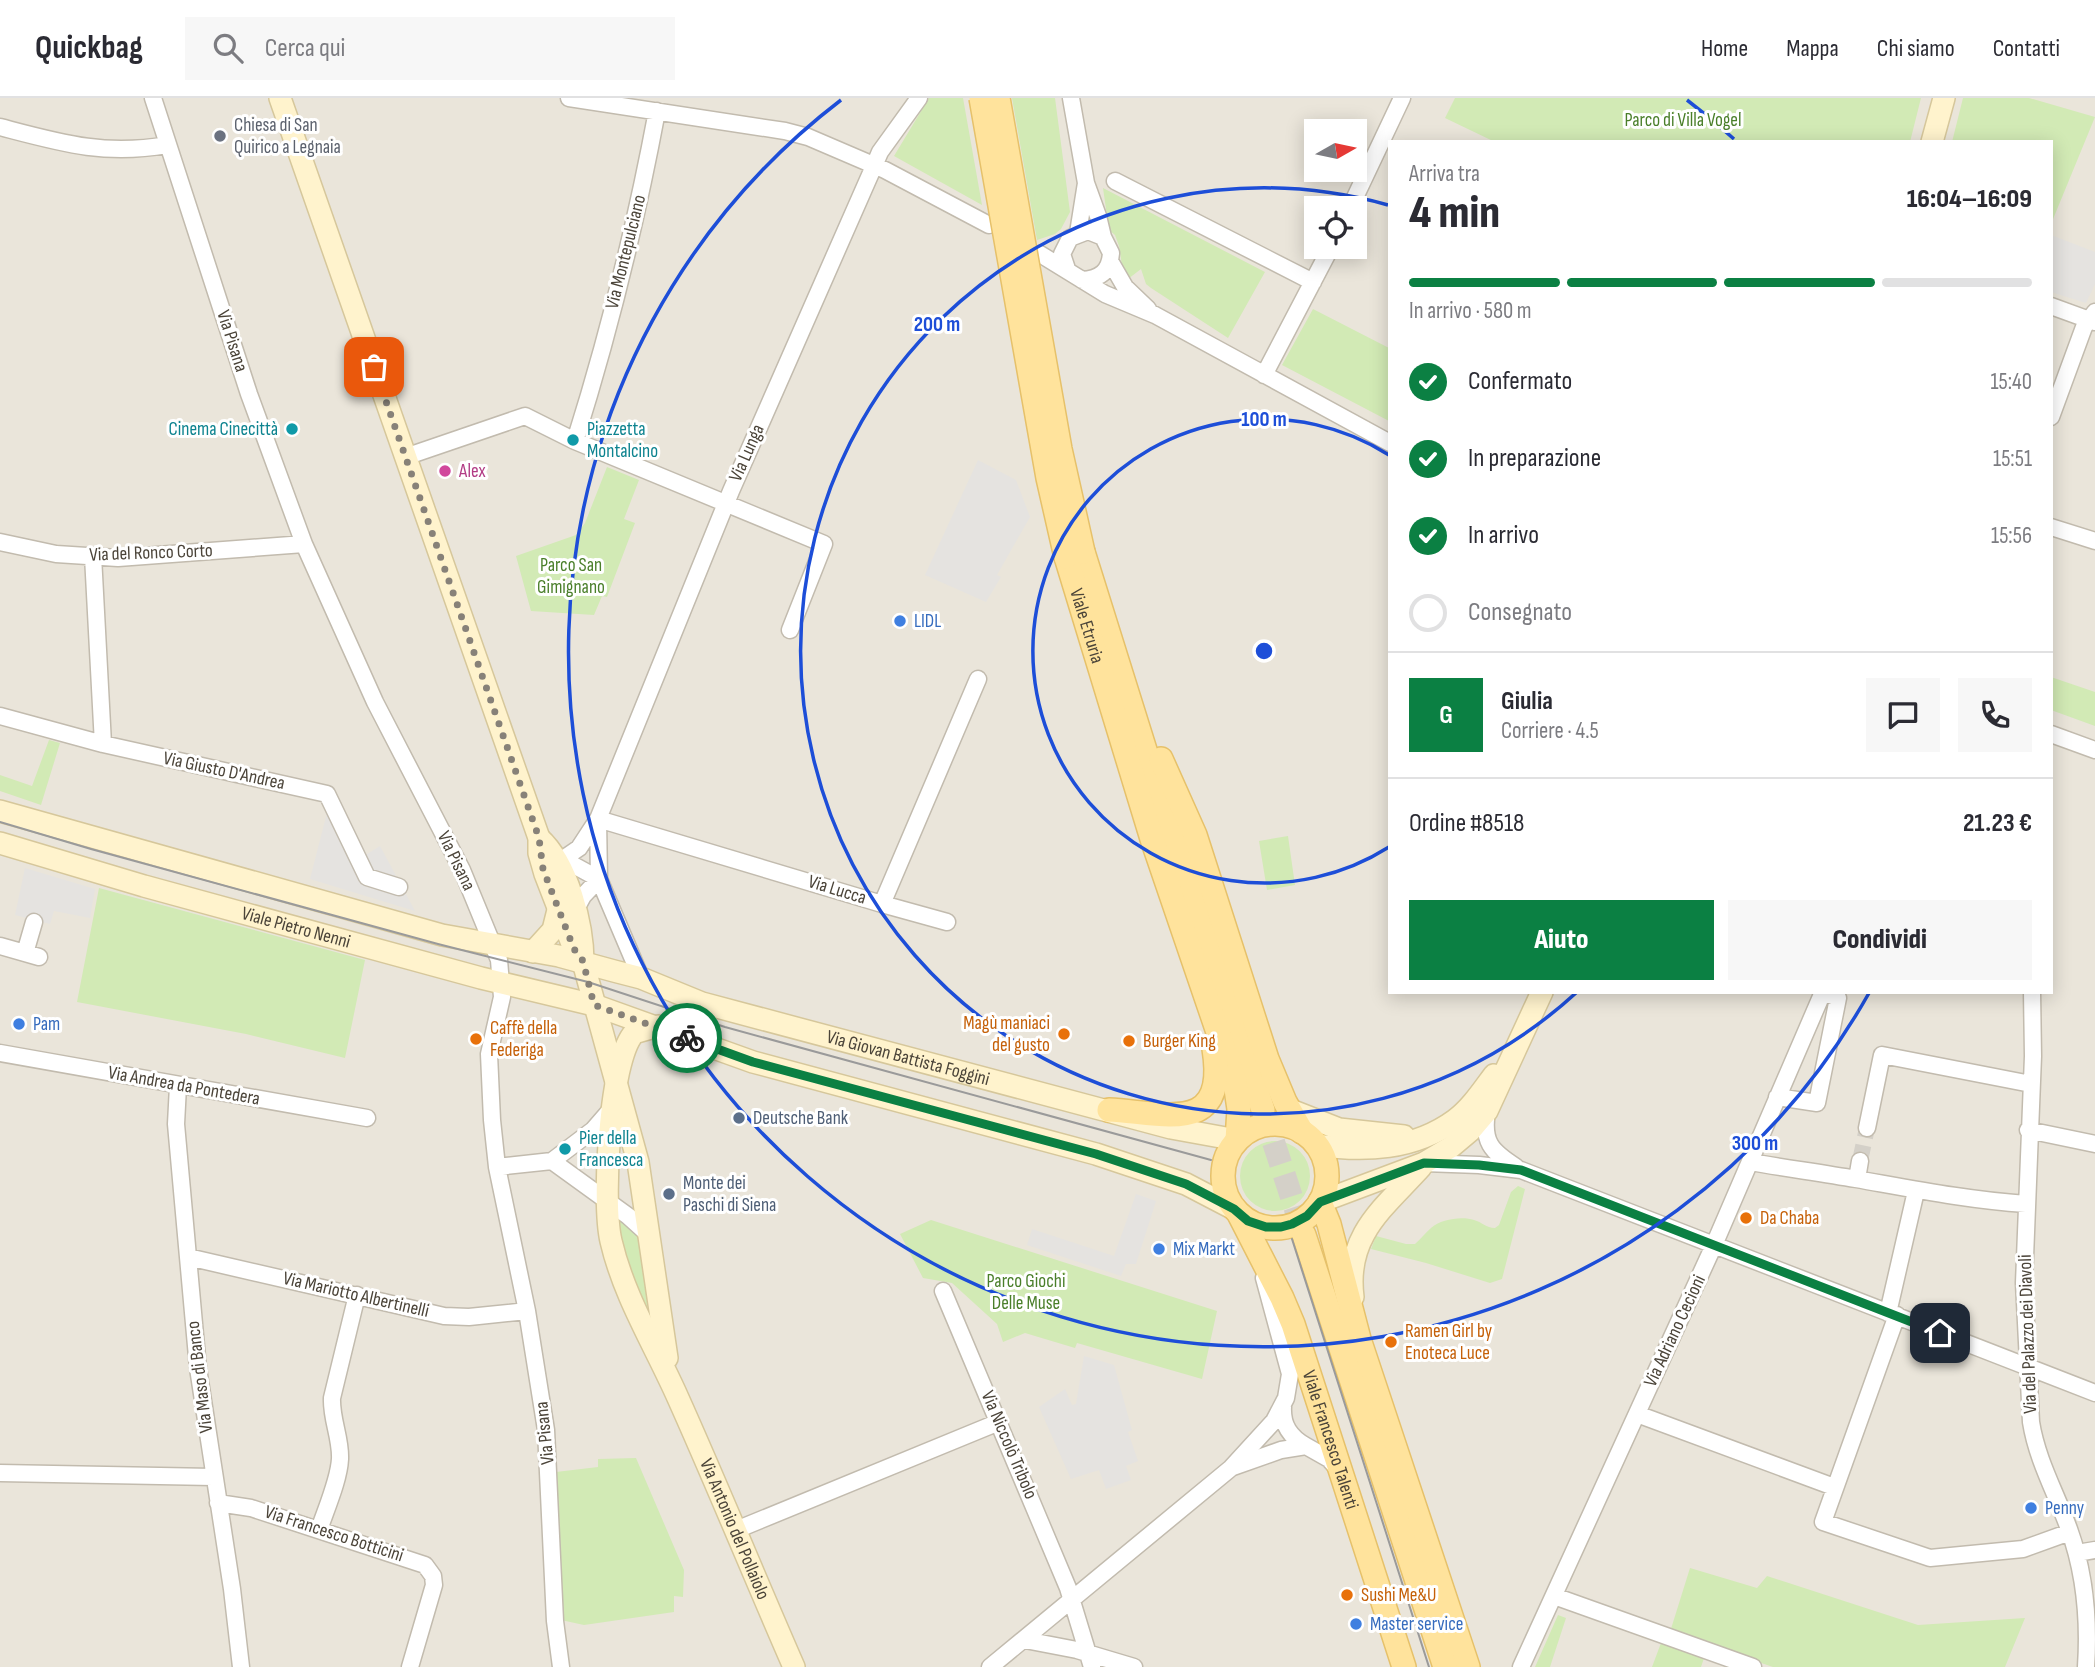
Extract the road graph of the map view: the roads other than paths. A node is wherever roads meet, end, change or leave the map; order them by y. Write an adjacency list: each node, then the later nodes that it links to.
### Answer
1 (153, 98): 13 (street, Via Pisana)
2 (280, 98): 32 (street, Via Antonio del Pollaiolo)
3 (569, 98): 10 (street)
4 (919, 98): 14 (street, Via Lunga)
5 (981, 98): 38 (main road, Viale Etruria, bridge)
6 (998, 98): 38 (main road, Viale Etruria, bridge)
7 (1071, 98): 16 (street)
8 (1402, 98): 17 (street)
9 (1944, 98): 12 (street)
10 (657, 111): 14 (street); 30 (street, Via Montepulciano)
11 (0, 127): 13 (street)
12 (1933, 140)
13 (167, 145): 37 (street, Via Pisana)
14 (874, 166): 18 (street); 33 (street, Via Lunga)
15 (1115, 181): 24 (street)
16 (1086, 183): 19 (street); 20 (street)
17 (1356, 196)
18 (989, 225)
19 (1078, 233): 20 (street); 23 (street)
20 (1103, 237): 22 (street)
21 (1325, 259): 24 (street)
22 (1110, 261): 23 (street); 26 (street)
23 (1082, 279): 26 (street)
24 (1313, 282): 28 (street)
25 (2053, 307): 27 (street)
26 (1155, 315): 28 (street)
27 (2093, 318): 29 (street)
28 (1264, 376): 31 (street)
29 (2053, 412)
30 (575, 441): 32 (street); 33 (street)
31 (1388, 442)
32 (405, 457): 50 (street, Via Antonio del Pollaiolo)
33 (726, 502): 40 (street); 48 (street, Via Lunga)
34 (2053, 528): 35 (street)
35 (2095, 541)
36 (0, 542): 39 (street, Via del Ronco Corto)
37 (304, 544): 39 (street, Via del Ronco Corto); 57 (street, Via Pisana)
38 (1074, 555): 41 (main road, Viale Etruria); 68 (main road, Viale Etruria)
39 (93, 556): 45 (street)
40 (790, 630)
41 (1122, 677): 77 (main road, Viale Etruria); 79 (main road, Viale Etruria)
42 (978, 679): 53 (street, Via Lucca)
43 (0, 716): 45 (street, Via Giusto D'Andrea)
44 (2053, 735): 46 (street)
45 (103, 744): 52 (street, Via Giusto D'Andrea)
46 (2095, 750)
47 (0, 811): 57 (street, Viale Pietro Nenni)
48 (598, 819): 50 (street, Via Lunga); 51 (street, Via Lunga); 53 (street, Via Lucca)
49 (0, 843): 62 (street, Viale Pietro Nenni)
50 (551, 850): 51 (street); 54 (street, Via Antonio del Pollaiolo)
51 (598, 879): 54 (street); 61 (street)
52 (399, 887)
53 (882, 904): 56 (street)
54 (568, 908): 59 (street); 60 (street, Via Antonio del Pollaiolo)
55 (34, 922): 58 (street)
56 (947, 922)
57 (494, 945): 59 (street, Viale Pietro Nenni); 62 (street, Via Pisana)
58 (0, 946)
59 (533, 952): 60 (street, Viale Pietro Nenni)
60 (583, 962): 61 (street, Via Giovan Battista Foggini); 67 (street, Via Antonio del Pollaiolo)
61 (640, 978): 78 (street, Via Giovan Battista Foggini)
62 (502, 983): 67 (street, Viale Pietro Nenni); 92 (street, Via Pisana)
63 (1541, 994): 70 (street)
64 (1822, 994): 75 (street, Via Adriano Cecioni)
65 (1828, 994): 75 (street)
66 (2032, 994): 73 (street, Via del Palazzo dei Diavoli)
67 (594, 1005): 69 (street); 72 (street, Via Antonio del Pollaiolo)
68 (1207, 1005): 78 (main road); 86 (main road, Viale Etruria)
69 (658, 1026): 72 (street, Via Antonio del Pollaiolo); 99 (street)
70 (1514, 1049): 80 (street); 84 (street)
71 (0, 1053): 74 (street, Via Andrea da Pontedera)
72 (616, 1084): 76 (street, Via Antonio del Pollaiolo); 100 (street, Via Antonio del Pollaiolo)
73 (2031, 1084): 82 (street); 83 (street, Via del Palazzo dei Diavoli)
74 (178, 1086): 81 (street, Via Andrea da Pontedera); 103 (street, Via Maso di Banco)
75 (1777, 1097): 90 (street, Via Adriano Cecioni)
76 (613, 1106): 88 (street); 96 (street, Via Antonio del Pollaiolo)
77 (1288, 1109): 84 (street); 85 (main road, Viale Etruria)
78 (1109, 1110): 86 (street, Via Giovan Battista Foggini)
79 (1263, 1110)
80 (1487, 1111): 91 (street); 93 (street)
81 (367, 1118)
82 (1867, 1128)
83 (2028, 1130): 87 (street); 98 (street, Via del Palazzo dei Diavoli)
84 (1423, 1137): 85 (street)
85 (1309, 1139): 86 (main road); 97 (main road)
86 (1237, 1140): 99 (main road)
87 (2095, 1144)
88 (552, 1161): 92 (street); 96 (street)
89 (1860, 1161): 94 (street)
90 (1750, 1162): 94 (street); 102 (street, Via Adriano Cecioni)
91 (1424, 1163): 93 (street); 97 (street); 110 (street)
92 (497, 1167): 107 (street, Via Pisana)
93 (1521, 1170): 102 (street)
94 (1857, 1179): 95 (street)
95 (1916, 1192): 98 (street); 108 (street)
96 (606, 1201): 100 (street); 111 (street, Via Antonio del Pollaiolo)
97 (1320, 1202): 99 (main road); 110 (main road)
98 (2026, 1204): 109 (street, Via del Palazzo dei Diavoli)
99 (1237, 1213): 104 (main road, Viale Francesco Talenti)
100 (649, 1235): 111 (street, Via Antonio del Pollaiolo)
101 (1304, 1235): 139 (main road, Viale Francesco Talenti)
102 (1714, 1245): 108 (street); 114 (street, Via Adriano Cecioni)
103 (188, 1257): 106 (street, Via Mariotto Albertinelli); 120 (street, Via Maso di Banco)
104 (1261, 1257): 113 (street); 119 (main road, Viale Francesco Talenti)
105 (943, 1291): 115 (street, Via Niccolò Tribolo)
106 (357, 1296): 107 (street, Via Mariotto Albertinelli); 123 (street)
107 (527, 1311): 134 (street, Via Pisana)
108 (1893, 1314): 109 (street); 121 (street)
109 (2027, 1367): 112 (street); 125 (street, Via del Palazzo dei Diavoli)
110 (1372, 1372): 140 (main road)
111 (675, 1392): 124 (street, Via Antonio del Pollaiolo)
112 (2095, 1393)
113 (1283, 1407): 116 (street); 117 (street)
114 (1637, 1414): 121 (street); 128 (street, Via Adriano Cecioni)
115 (999, 1422): 124 (street); 129 (street, Via Niccolò Tribolo)
116 (1306, 1446): 117 (street); 119 (street)
117 (1231, 1468): 129 (street)
118 (0, 1473): 120 (street)
119 (1343, 1475): 138 (main road, Viale Francesco Talenti)
120 (213, 1477): 122 (street, Via Maso di Banco)
121 (1834, 1488): 125 (street)
122 (218, 1503): 123 (street, Via Francesco Botticini); 132 (street, Via Maso di Banco)
123 (319, 1530): 133 (street, Via Francesco Botticini)
124 (736, 1530): 135 (street, Via Antonio del Pollaiolo)
125 (2070, 1532): 127 (street, Via del Palazzo dei Diavoli)
126 (2095, 1550): 127 (street)
127 (2077, 1553): 143 (street, Via del Palazzo dei Diavoli)
128 (1554, 1596): 141 (street, Via Adriano Cecioni); 142 (street)
129 (1073, 1601): 130 (street); 131 (street, Via Niccolò Tribolo)
130 (1026, 1640): 131 (street); 136 (street)
131 (1090, 1660): 137 (street)
132 (241, 1667)
133 (410, 1667)
134 (561, 1667)
135 (794, 1667)
136 (990, 1667)
137 (1134, 1667)
138 (1404, 1667)
139 (1445, 1667)
140 (1468, 1667)
141 (1521, 1667)
142 (1753, 1667)
143 (2086, 1667)

